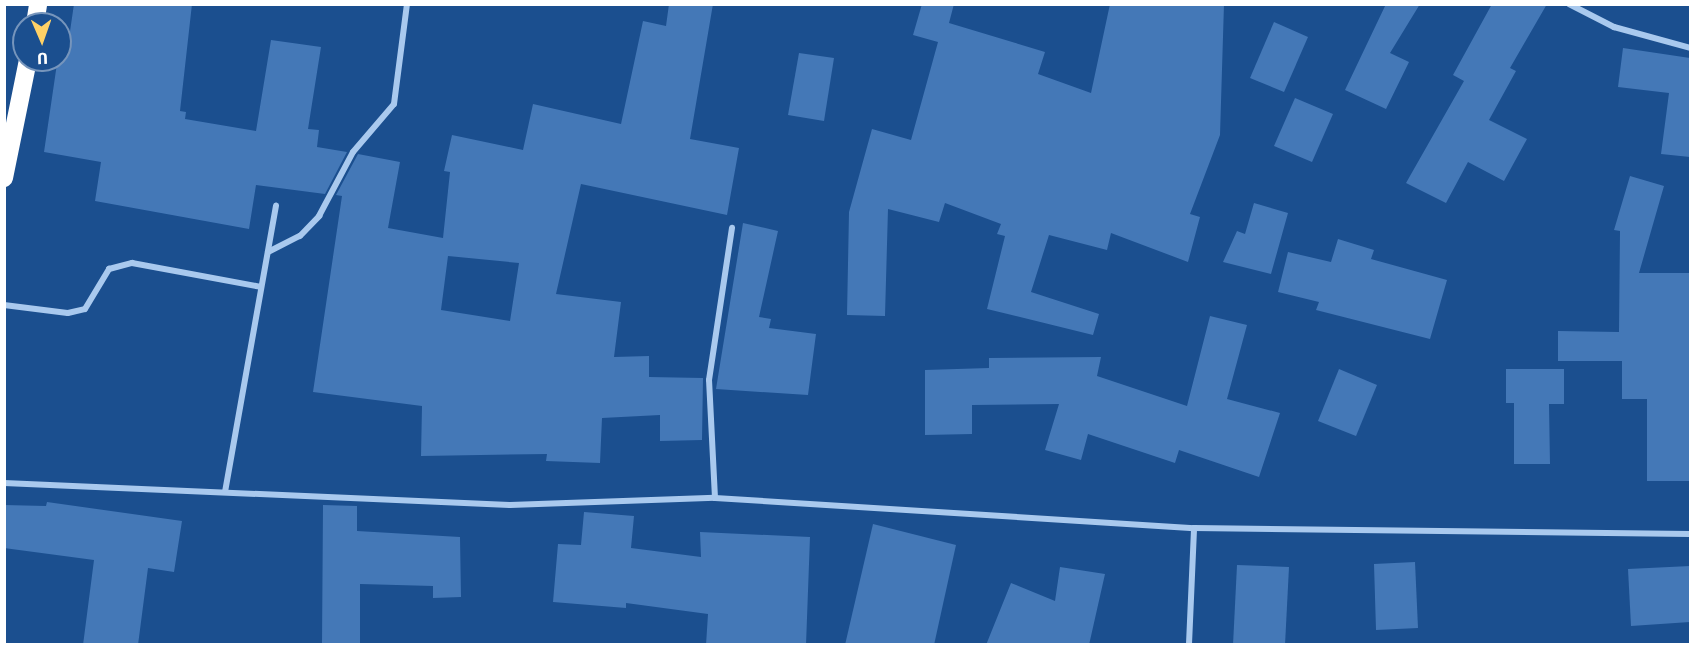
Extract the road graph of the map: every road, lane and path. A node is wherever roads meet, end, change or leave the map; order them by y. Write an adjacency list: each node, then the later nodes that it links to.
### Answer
1 (407, 4): 8 (street)
2 (1569, 4): 3 (street)
3 (1690, 48)
4 (26, 72): 5 (highway)
5 (4, 178)
6 (276, 205): 8 (street)
7 (732, 228): 13 (street)
8 (268, 252): 9 (street)
9 (261, 287): 10 (street); 12 (street)
10 (4, 305)
11 (4, 483): 12 (street)
12 (225, 492): 13 (street)
13 (715, 498): 14 (street)
14 (1194, 528): 15 (street); 16 (street)
15 (1690, 534)
16 (1189, 645)

